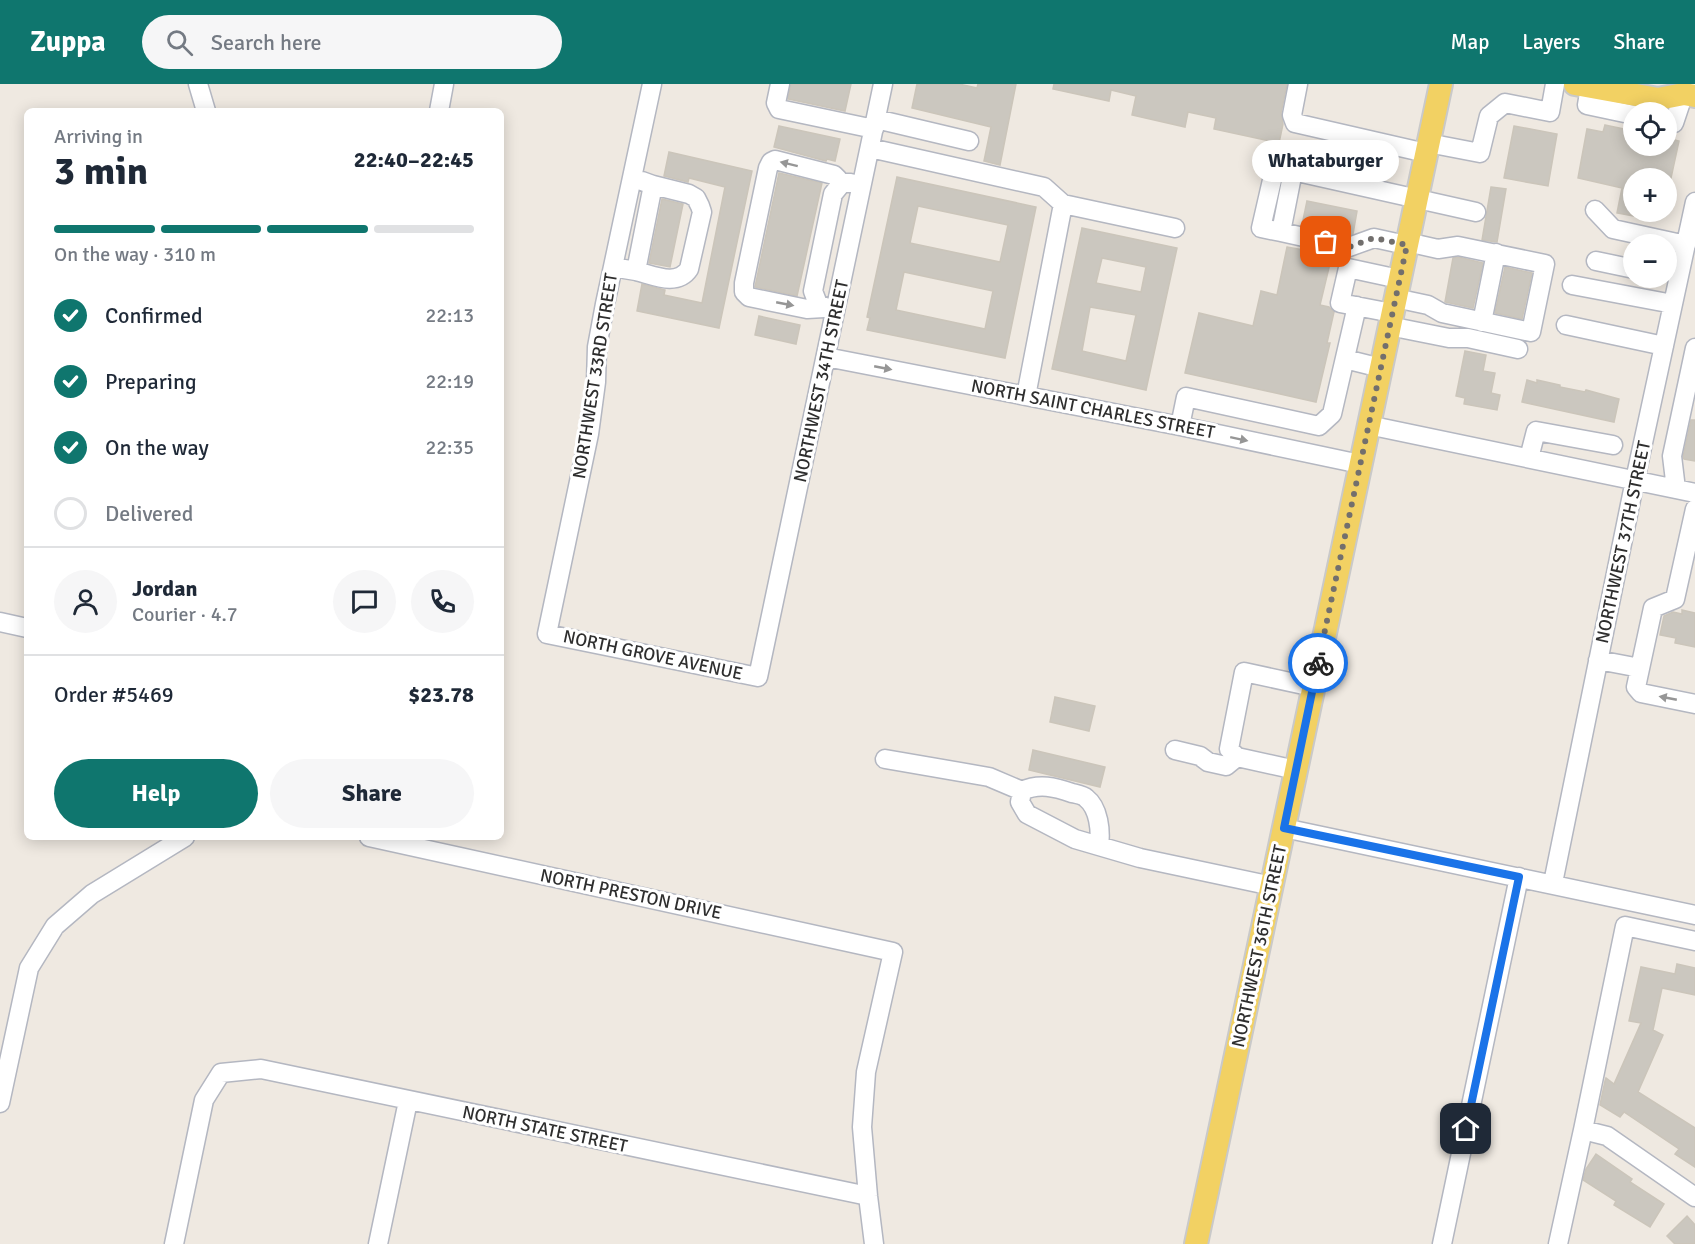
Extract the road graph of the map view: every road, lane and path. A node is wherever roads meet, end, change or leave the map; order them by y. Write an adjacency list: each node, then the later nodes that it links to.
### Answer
1 (198, 84): 11 (street)
2 (444, 84): 12 (street)
3 (652, 84): 19 (street, NORTHWEST 33RD STREET)
4 (780, 84): 15 (street)
5 (883, 84): 15 (street, NORTHWEST 34TH STREET)
6 (1298, 84): 18 (street)
7 (1441, 84): 18 (main road, NORTHWEST 36TH STREET)
8 (1555, 84): 18 (street)
9 (1582, 86): 10 (main road); 13 (street)
10 (1684, 89): 14 (street)
11 (205, 108)
12 (440, 108)
13 (1623, 113)
14 (1677, 113)
15 (875, 124): 16 (street); 17 (street, NORTHWEST 34TH STREET)
16 (969, 141)
17 (870, 148): 22 (street, NORTHWEST 34TH STREET); 25 (street)
18 (1427, 148): 23 (main road, NORTHWEST 36TH STREET)
19 (632, 178): 20 (street); 35 (street, NORTHWEST 33RD STREET)
20 (653, 185): 36 (street); 36 (street)
21 (840, 185): 22 (street); 42 (street); 42 (street, one-way to 42)
22 (862, 186): 42 (street, NORTHWEST 34TH STREET)
23 (1416, 198): 27 (street); 29 (main road, NORTHWEST 36TH STREET); 29 (street)
24 (1695, 202): 30 (street, NORTHWEST 37TH STREET)
25 (1064, 204): 28 (street); 51 (street)
26 (1595, 210): 30 (street)
27 (1476, 212)
28 (1175, 228)
29 (1407, 243): 31 (street); 39 (main road, NORTHWEST 36TH STREET)
30 (1686, 245): 33 (street, NORTHWEST 37TH STREET)
31 (1496, 254): 43 (street); 43 (street)
32 (1596, 261): 34 (street)
33 (1677, 264)
34 (1623, 266)
35 (612, 267): 36 (street); 68 (street, NORTHWEST 33RD STREET)
36 (636, 271)
37 (1572, 285): 40 (street)
38 (1673, 288): 40 (street, NORTHWEST 37TH STREET)
39 (1394, 304): 41 (street); 41 (street); 43 (street); 47 (street); 50 (main road, NORTHWEST 36TH STREET)
40 (1673, 304): 45 (street, NORTHWEST 37TH STREET)
41 (1357, 306): 49 (street)
42 (830, 309): 48 (street, NORTHWEST 34TH STREET)
43 (1482, 322)
44 (1566, 325): 45 (street)
45 (1664, 346): 61 (street, NORTHWEST 37TH STREET)
46 (1695, 348): 62 (street)
47 (1518, 349)
48 (826, 357): 51 (street, NORTH SAINT CHARLES STREET, one-way to 51); 71 (street, NORTHWEST 34TH STREET)
49 (1345, 359): 50 (street); 54 (street)
50 (1381, 368): 52 (main road, NORTHWEST 36TH STREET)
51 (1026, 396): 53 (street, NORTH SAINT CHARLES STREET)
52 (1368, 425): 58 (street); 59 (main road, NORTHWEST 36TH STREET)
53 (1180, 426): 54 (street); 57 (street, NORTH SAINT CHARLES STREET, one-way to 57)
54 (1319, 426): 57 (street)
55 (1587, 440): 56 (street); 58 (street); 60 (street)
56 (1613, 445)
57 (1313, 454): 59 (street, NORTH SAINT CHARLES STREET)
58 (1529, 458): 60 (street)
59 (1360, 464): 72 (main road, NORTHWEST 36TH STREET)
60 (1581, 469): 61 (street)
61 (1635, 480): 62 (street); 69 (street, NORTHWEST 37TH STREET)
62 (1676, 489): 63 (street)
63 (1695, 493)
64 (1695, 509): 65 (street)
65 (1691, 546): 70 (street)
66 (0, 622): 67 (street)
67 (24, 626)
68 (547, 633): 71 (street, NORTH GROVE AVENUE)
69 (1598, 660): 70 (street); 84 (street, NORTHWEST 37TH STREET)
70 (1640, 668): 73 (street, one-way to 70)
71 (758, 677)
72 (1313, 687): 75 (street); 77 (main road, NORTHWEST 36TH STREET)
73 (1695, 704)
74 (1175, 750): 75 (street)
75 (1237, 757): 77 (street)
76 (885, 759): 78 (street)
77 (1296, 770): 79 (main road, NORTHWEST 36TH STREET)
78 (1022, 791): 82 (street); 82 (street)
79 (1284, 828): 83 (street); 85 (main road, NORTHWEST 36TH STREET)
80 (180, 840): 91 (street)
81 (383, 840): 93 (street, NORTH PRESTON DRIVE)
82 (1099, 846): 85 (street)
83 (1519, 877): 84 (street); 99 (street)
84 (1552, 883): 86 (street)
85 (1272, 886): 98 (main road, NORTHWEST 36TH STREET)
86 (1631, 900): 87 (street); 88 (street)
87 (1695, 915)
88 (1625, 926): 89 (street); 92 (street)
89 (1695, 941)
90 (408, 1101): 93 (street, NORTH STATE STREET); 95 (street, NORTH STATE STREET); 96 (street)
91 (0, 1103)
92 (1583, 1130): 94 (street); 100 (street)
93 (868, 1196): 97 (street)
94 (1695, 1197)
95 (174, 1244)
96 (378, 1244)
97 (874, 1244)
98 (1196, 1244)
99 (1442, 1244)
100 (1558, 1244)

